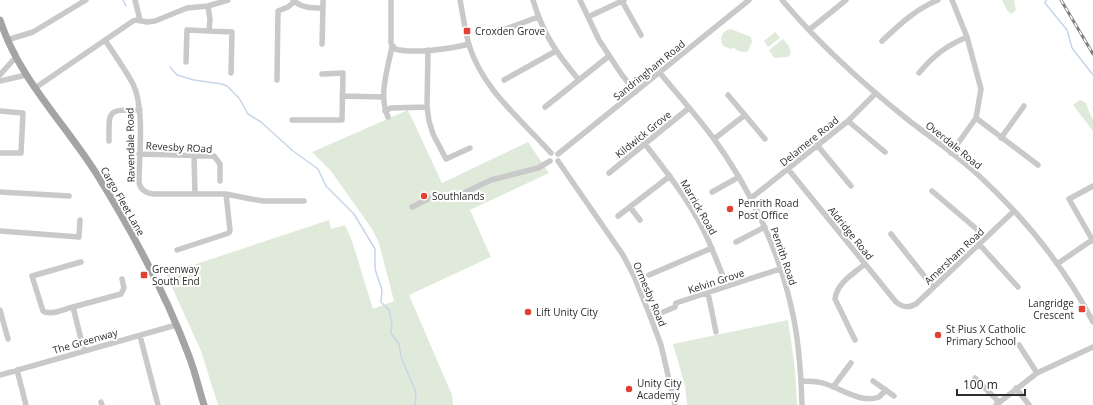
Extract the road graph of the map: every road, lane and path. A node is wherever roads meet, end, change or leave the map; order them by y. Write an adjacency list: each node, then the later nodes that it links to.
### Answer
1 (86, 0): 27 (street)
2 (135, 0): 21 (street)
3 (228, 0): 16 (street)
4 (323, 0): 17 (street)
5 (391, 0): 32 (street)
6 (460, 0): 31 (street)
7 (533, 0): 18 (street)
8 (580, 0): 19 (street)
9 (750, 0): 39 (street, Sandringham Road)
10 (782, 0): 22 (street, Overdale Road)
11 (846, 0): 22 (street)
12 (938, 0): 29 (street)
13 (952, 0): 26 (street)
14 (293, 1): 17 (street); 44 (street)
15 (623, 1): 19 (street); 25 (street)
16 (208, 6): 21 (street); 23 (street)
17 (323, 8): 30 (street)
18 (538, 17): 24 (street); 34 (street)
19 (588, 17): 35 (street)
20 (0, 20): 27 (main road, Cargo Fleet Lane)
21 (140, 20): 28 (street)
22 (810, 30): 50 (street, Overdale Road)
23 (209, 31): 37 (street); 38 (street)
24 (487, 32)
25 (642, 35)
26 (967, 37): 40 (street); 61 (street)
27 (7, 40): 36 (main road, Cargo Fleet Lane)
28 (104, 40): 48 (street); 58 (street, Ravendale Road)
29 (882, 41)
30 (322, 44)
31 (469, 44): 33 (street); 73 (street)
32 (392, 46): 33 (street); 53 (street)
33 (428, 50): 55 (street)
34 (556, 50): 45 (street); 46 (street)
35 (609, 56): 46 (street); 49 (street)
36 (15, 58): 42 (street); 43 (main road, Cargo Fleet Lane)
37 (186, 62)
38 (231, 73)
39 (660, 73): 49 (street, Sandringham Road); 57 (street, Penrith Road)
40 (919, 73)
41 (322, 74): 51 (street)
42 (0, 75)
43 (26, 75): 47 (street); 48 (main road, Cargo Fleet Lane)
44 (277, 80)
45 (504, 80)
46 (579, 80): 56 (street)
47 (0, 81)
48 (36, 88): 126 (main road, Cargo Fleet Lane)
49 (636, 92): 76 (street, Sandringham Road)
50 (876, 93): 63 (street, Delamere Road); 74 (street, Overdale Road)
51 (342, 96): 53 (street); 62 (street)
52 (728, 96): 60 (street)
53 (383, 97): 55 (street)
54 (1024, 106): 64 (street)
55 (427, 107): 70 (street)
56 (545, 107)
57 (688, 108): 65 (street, Penrith Road); 68 (street, Kildwick Grove)
58 (140, 110): 67 (street); 75 (street, Ravendale Road)
59 (0, 111): 72 (street)
60 (745, 115): 65 (street); 66 (street)
61 (976, 118): 64 (street); 74 (street)
62 (292, 120)
63 (848, 121): 69 (street, Delamere Road); 71 (street)
64 (1002, 138): 80 (street)
65 (714, 139): 84 (street, Penrith Road)
66 (765, 139)
67 (109, 142)
68 (645, 144): 82 (street, Kildwick Grove); 83 (street, Marrick Road)
69 (817, 145): 81 (street, Delamere Road); 86 (street)
70 (470, 148)
71 (885, 152)
72 (0, 153)
73 (551, 153): 76 (street); 78 (street)
74 (951, 153): 98 (street, Overdale Road)
75 (140, 154): 77 (street, Revesby ROad); 91 (street, Ravendale Road)
76 (558, 154): 79 (street)
77 (194, 156): 85 (street, Revesby ROad); 91 (street)
78 (550, 161): 79 (street); 96 (street)
79 (558, 161): 149 (street, Ormesby Road)
80 (1038, 165)
81 (788, 169): 94 (street, Delamere Road); 112 (street, Aldridge Road)
82 (609, 173)
83 (670, 176): 97 (street); 109 (street, Marrick Road)
84 (739, 177): 90 (street); 94 (street, Penrith Road)
85 (220, 181)
86 (851, 186)
87 (1093, 186): 106 (street)
88 (932, 191): 105 (street)
89 (0, 192): 93 (street)
90 (712, 192)
91 (194, 194): 92 (street, Ravendale Road)
92 (226, 194): 95 (street, Ravendale Road); 110 (street)
93 (69, 196)
94 (750, 199): 102 (street, Penrith Road)
95 (304, 201)
96 (412, 207)
97 (630, 207): 99 (street); 101 (street)
98 (1014, 211): 105 (street, Amersham Road); 113 (street, Overdale Road)
99 (622, 214)
100 (80, 220): 103 (street)
101 (640, 220)
102 (765, 227): 107 (street); 114 (street, Penrith Road)
103 (0, 232)
104 (891, 234): 118 (street)
105 (986, 237): 108 (street, Amersham Road)
106 (1093, 241): 113 (street)
107 (736, 242)
108 (979, 244): 118 (street, Amersham Road); 119 (street)
109 (712, 248): 115 (street); 117 (street, Marrick Road)
110 (177, 250)
111 (81, 262): 122 (street)
112 (865, 264): 121 (street, Aldridge Road); 130 (street)
113 (1058, 264): 125 (street, Overdale Road)
114 (780, 269): 117 (street, Kelvin Grove); 139 (street, Penrith Road)
115 (649, 275)
116 (122, 279): 122 (street)
117 (727, 286): 120 (street, Kelvin Grove)
118 (933, 287): 121 (street, Amersham Road)
119 (1018, 287)
120 (708, 293): 124 (street, Kelvin Grove); 127 (street)
121 (902, 306)
122 (73, 307): 133 (street)
123 (0, 310): 129 (street)
124 (661, 313)
125 (1093, 322)
126 (176, 325): 128 (street, The Greenway); 148 (main road, Cargo Fleet Lane)
127 (716, 332)
128 (140, 336): 133 (street, The Greenway); 147 (street)
129 (8, 339)
130 (855, 340)
131 (1019, 345): 136 (street)
132 (1093, 347): 136 (street)
133 (84, 351): 135 (street, The Greenway)
134 (851, 363): 141 (street)
135 (17, 370): 137 (street, The Greenway); 146 (street)
136 (1037, 373): 142 (street)
137 (0, 375)
138 (975, 378): 145 (street)
139 (801, 381): 141 (street); 150 (street, Penrith Road)
140 (873, 381): 143 (street)
141 (833, 387): 143 (street)
142 (1016, 388): 145 (street); 151 (street)
143 (886, 390): 144 (street)
144 (894, 396)
145 (997, 404)
146 (26, 405)
147 (158, 405)
148 (204, 405)
149 (675, 405)
150 (802, 405)
151 (1029, 405)

